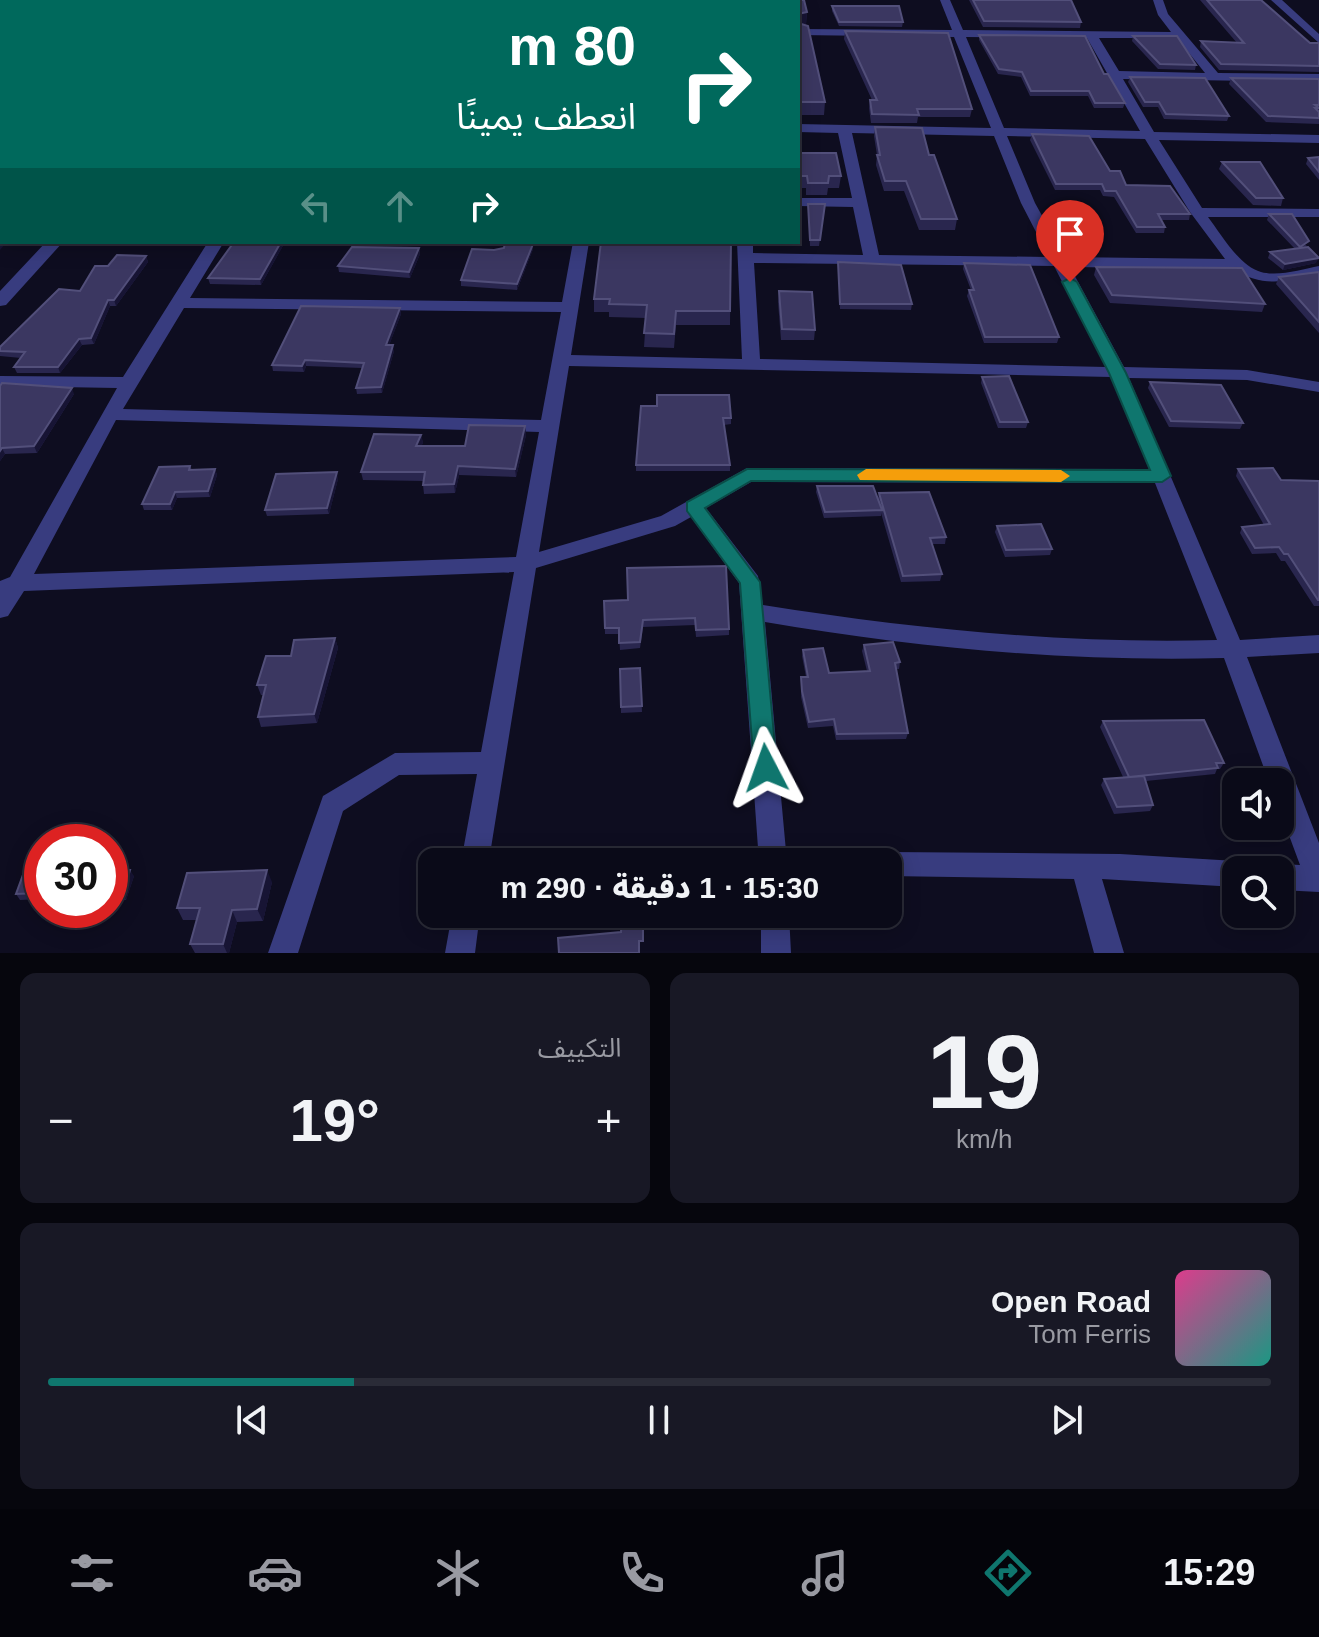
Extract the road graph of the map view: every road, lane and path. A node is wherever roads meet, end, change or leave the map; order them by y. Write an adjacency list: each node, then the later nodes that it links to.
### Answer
1 (945, 0): 5 (street)
2 (1158, 0): 7 (street)
3 (1276, 0): 8 (street)
4 (800, 32): 5 (street)
5 (958, 32): 6 (street); 14 (street)
6 (1091, 34): 7 (street); 9 (street)
7 (1180, 35): 10 (street)
8 (1319, 40)
9 (1116, 75): 10 (street); 15 (street)
10 (1215, 77): 11 (street)
11 (1319, 78)
12 (800, 128): 13 (street)
13 (844, 129): 14 (street); 18 (street)
14 (1000, 133): 15 (street); 25 (street)
15 (1152, 136): 16 (street); 19 (street)
16 (1319, 139)
17 (800, 202): 18 (street)
18 (860, 203): 26 (street)
19 (1197, 212): 20 (street); 27 (street)
20 (1317, 215)
21 (53, 244): 29 (street)
22 (215, 244): 30 (street)
23 (581, 244): 31 (street)
24 (745, 250): 26 (street); 33 (street)
25 (1058, 259): 26 (street); 27 (street); 34 (street)
26 (872, 260)
27 (1239, 264): 28 (street)
28 (1319, 271)
29 (0, 301)
30 (177, 303): 31 (street); 36 (street)
31 (570, 307): 32 (street)
32 (560, 360): 33 (street); 39 (street)
33 (751, 363): 34 (street)
34 (1118, 373): 37 (street); 40 (street)
35 (0, 381): 36 (street)
36 (128, 383): 38 (street)
37 (1319, 387)
38 (110, 414): 39 (street); 43 (street)
39 (549, 426): 42 (street)
40 (1162, 476): 41 (street); 47 (street)
41 (694, 506): 42 (street); 45 (street)
42 (525, 564): 43 (street); 48 (street)
43 (9, 586): 44 (street)
44 (0, 610)
45 (754, 612): 47 (street); 50 (street)
46 (1319, 644): 47 (street)
47 (1233, 651): 55 (street)
48 (491, 763): 49 (street); 58 (street)
49 (477, 848)
50 (772, 848)
51 (902, 864): 52 (street)
52 (1084, 866): 53 (street); 61 (street)
53 (1222, 873)
54 (1294, 878): 55 (street)
55 (1319, 879)
56 (464, 928): 59 (street)
57 (775, 928): 60 (street)
58 (283, 953)
59 (460, 953)
60 (776, 953)
61 (1109, 953)

